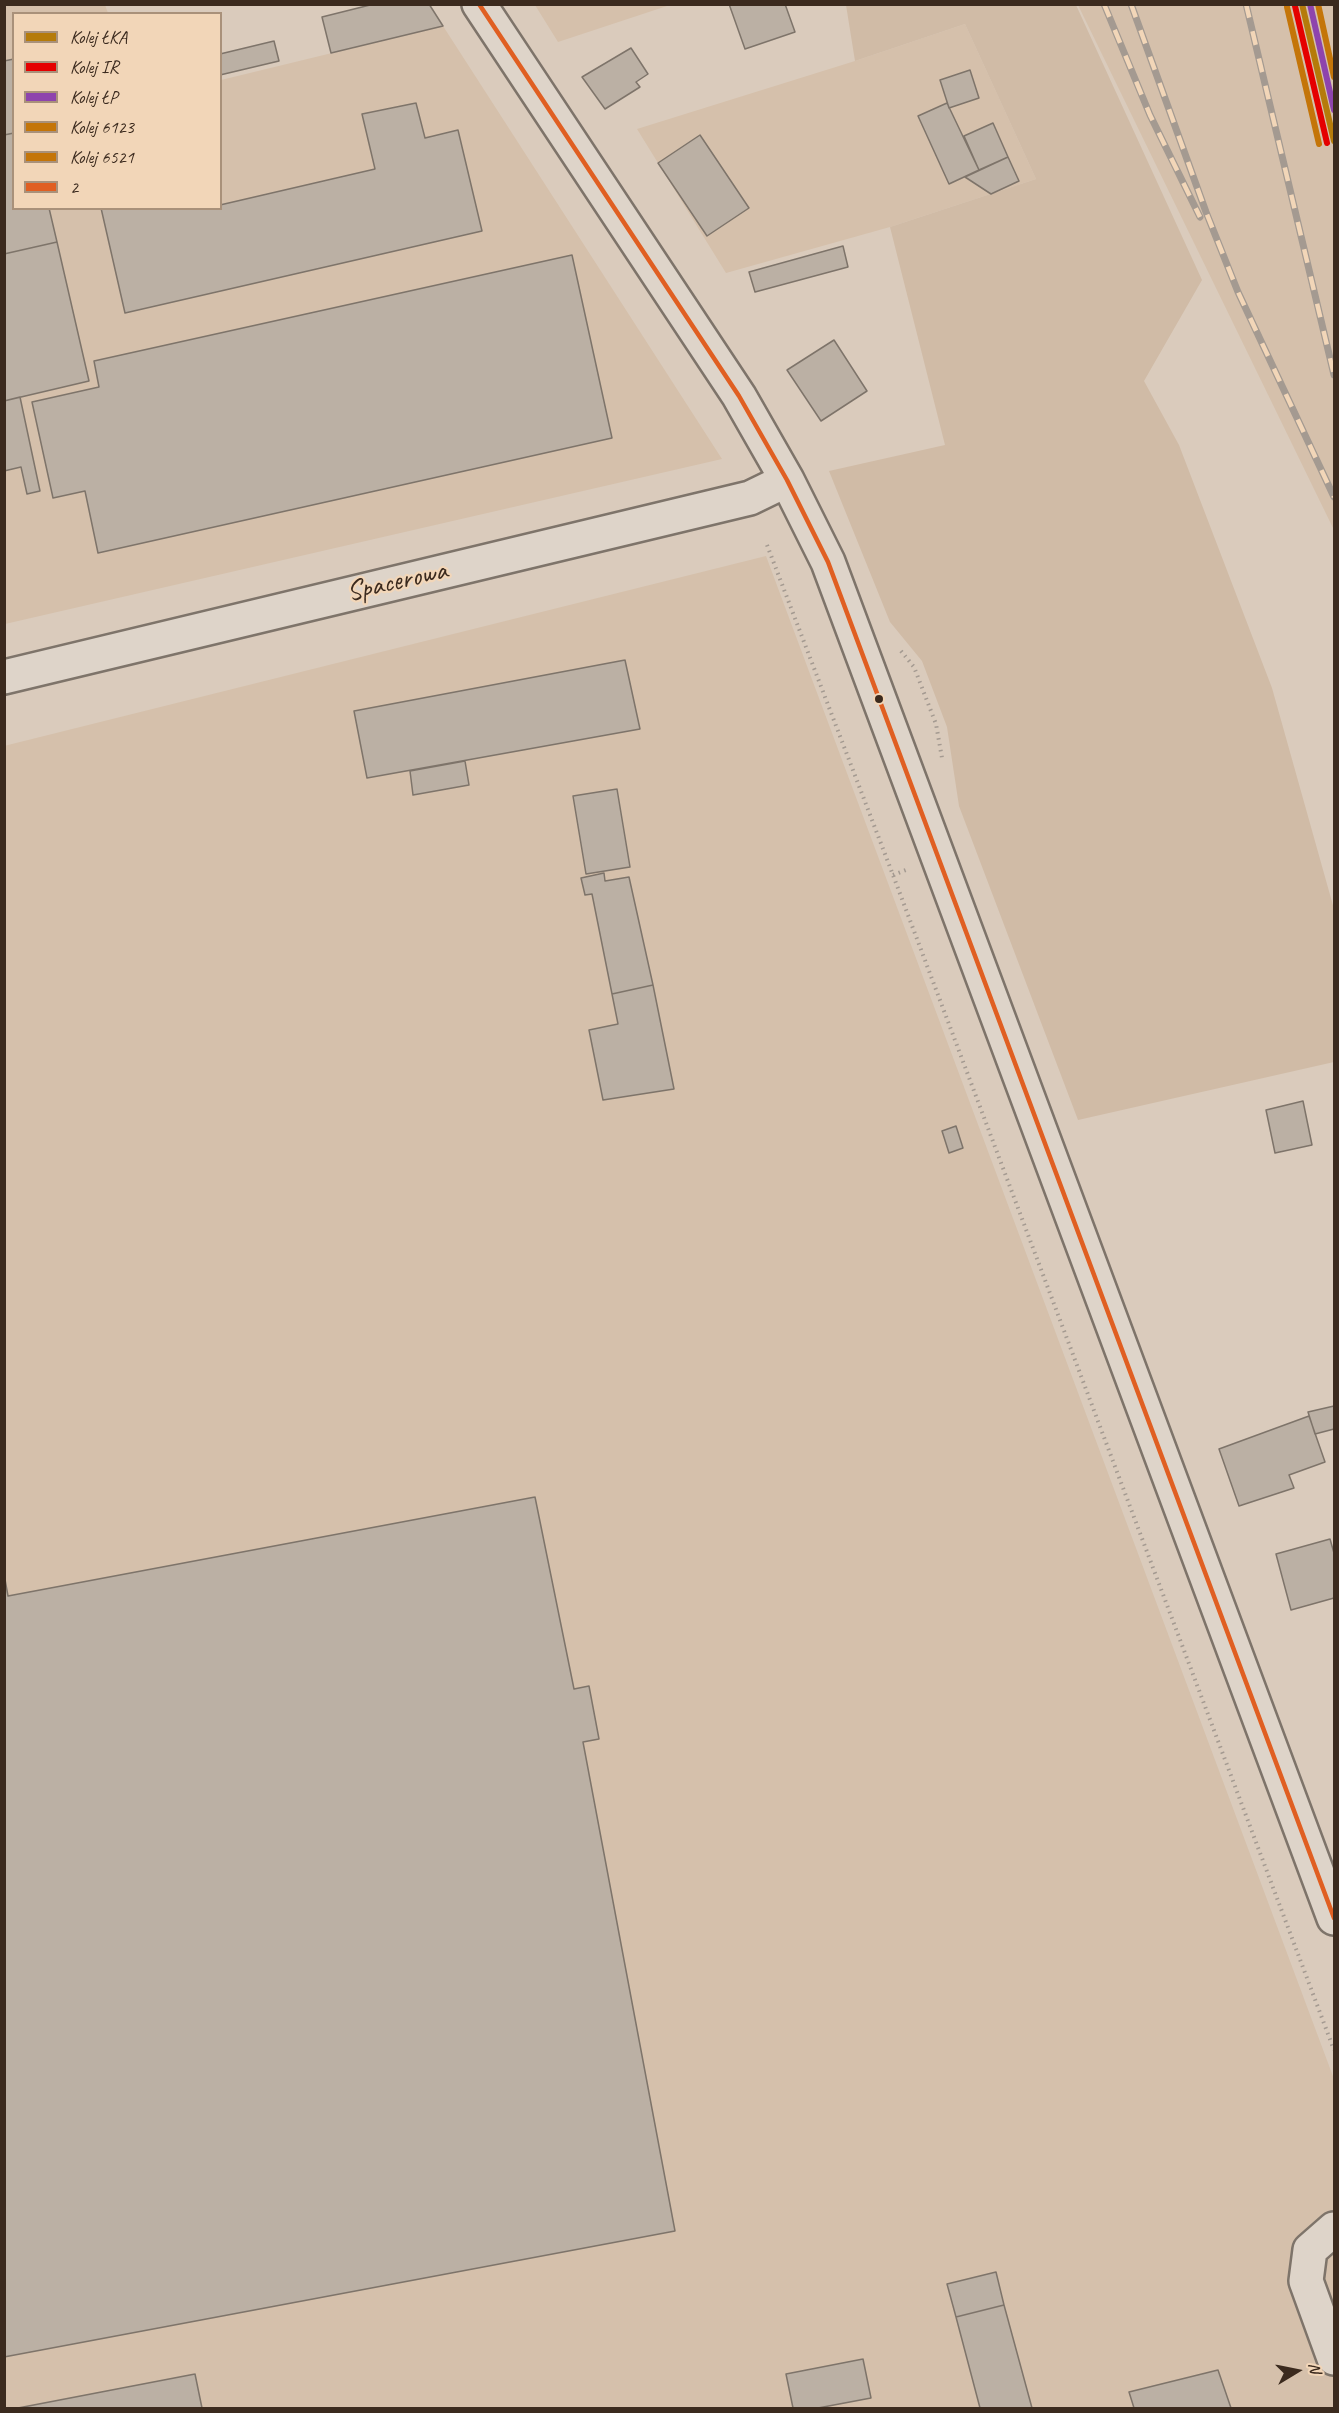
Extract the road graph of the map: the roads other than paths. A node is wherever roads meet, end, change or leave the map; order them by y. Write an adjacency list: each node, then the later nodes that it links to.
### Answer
1 (479, 4): 2 (street)
2 (787, 480): 3 (street, Spacerowa); 4 (street)
3 (4, 677)
4 (1335, 1918)
5 (1335, 2229): 6 (street)
6 (1335, 2358)

